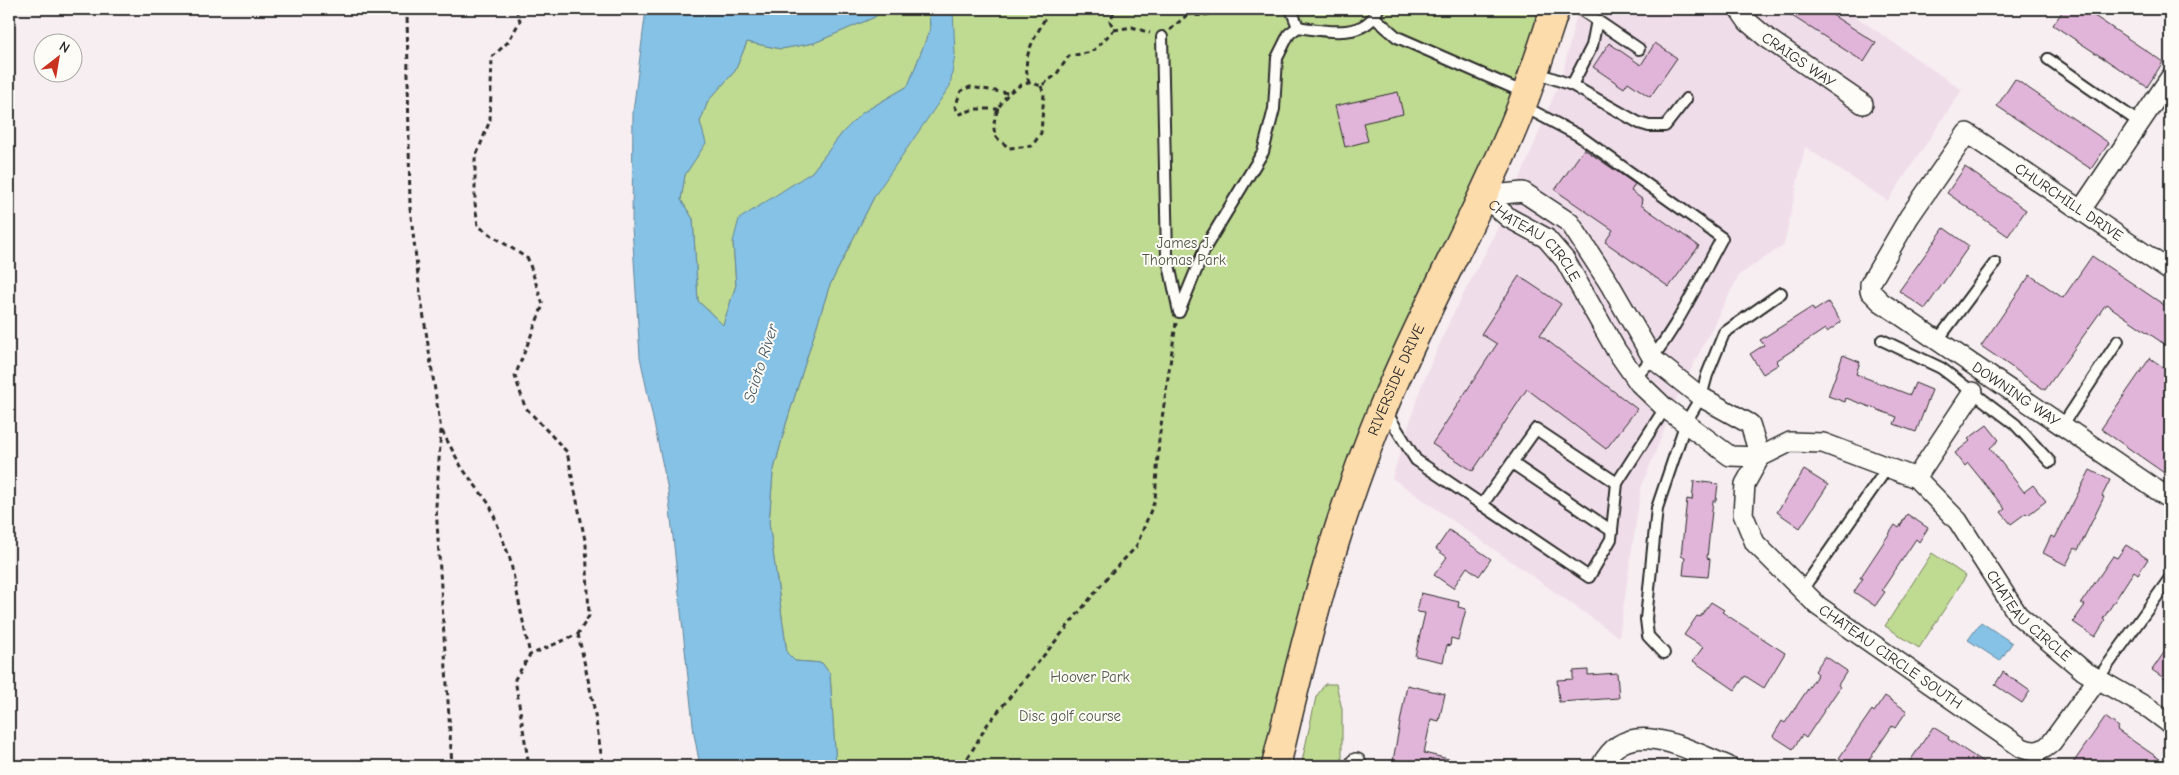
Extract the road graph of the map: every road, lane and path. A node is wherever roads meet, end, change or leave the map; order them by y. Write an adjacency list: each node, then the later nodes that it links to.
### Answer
1 (407, 9): 47 (path)
2 (516, 9): 59 (path)
3 (1115, 9): 15 (path)
4 (1179, 9): 11 (path)
5 (1222, 9): 11 (path)
6 (1291, 9): 14 (lane)
7 (1554, 9): 23 (main road, RIVERSIDE DRIVE)
8 (1580, 9): 13 (lane)
9 (1739, 9): 26 (street, CRAIGS WAY)
10 (1377, 13): 14 (lane); 23 (lane)
11 (1188, 14): 16 (path)
12 (1045, 18): 20 (path)
13 (1597, 20): 17 (lane); 21 (lane)
14 (1298, 27): 16 (lane)
15 (1114, 30): 16 (path); 22 (path)
16 (1162, 37)
17 (1638, 49)
18 (2048, 59): 28 (lane)
19 (2170, 78): 28 (street)
20 (1028, 83): 22 (path); 24 (path)
21 (1572, 84): 23 (lane); 25 (lane)
22 (1041, 86): 27 (path)
23 (1528, 90): 29 (main road, RIVERSIDE DRIVE); 39 (lane)
24 (1008, 93): 27 (path); 27 (path)
25 (1686, 99)
26 (1863, 104)
27 (999, 109)
28 (2140, 124): 30 (street)
29 (1483, 196): 39 (street, CHATEAU CIRCLE); 40 (street, CHATEAU CIRCLE); 43 (main road, RIVERSIDE DRIVE)
30 (2081, 210): 32 (street, CHURCHILL DRIVE); 33 (street, CHURCHILL DRIVE)
31 (1995, 263): 37 (lane)
32 (2170, 271)
33 (1870, 284): 37 (street, DOWNING WAY)
34 (1781, 293): 42 (lane)
35 (1177, 316): 68 (path)
36 (1882, 340): 41 (lane)
37 (1937, 341): 46 (street, DOWNING WAY)
38 (2118, 341): 46 (lane)
39 (1653, 359): 40 (lane); 42 (street, CHATEAU CIRCLE)
40 (1635, 378): 44 (street, CHATEAU CIRCLE)
41 (1973, 392): 49 (lane); 52 (street)
42 (1701, 397): 45 (lane); 48 (street, CHATEAU CIRCLE)
43 (1383, 407): 55 (lane); 69 (main road, RIVERSIDE DRIVE)
44 (1665, 408): 45 (street, CHATEAU CIRCLE); 53 (lane)
45 (1686, 422): 48 (street, CHATEAU CIRCLE); 60 (lane)
46 (2062, 426): 54 (street, DOWNING WAY)
47 (441, 430): 61 (path); 65 (path)
48 (1760, 457): 51 (street, CHATEAU CIRCLE); 58 (street, CHATEAU CIRCLE SOUTH)
49 (2050, 462)
50 (1512, 463): 53 (lane); 55 (lane); 56 (lane)
51 (1888, 467): 52 (street, CHATEAU CIRCLE); 58 (lane)
52 (1916, 478): 62 (street, CHATEAU CIRCLE)
53 (1617, 483): 56 (lane)
54 (2170, 499)
55 (1482, 505): 56 (lane)
56 (1612, 531)
57 (2170, 578): 62 (lane)
58 (1802, 590): 64 (street, CHATEAU CIRCLE SOUTH)
59 (578, 634): 61 (path); 67 (path)
60 (1664, 653)
61 (530, 655): 66 (path)
62 (2097, 680): 63 (street, CHATEAU CIRCLE); 64 (street)
63 (2170, 724)
64 (2044, 750): 72 (lane)
65 (452, 766)
66 (529, 766)
67 (603, 766)
68 (963, 766)
69 (1276, 766)
70 (1601, 766): 71 (street)
71 (1728, 766)
72 (2034, 766)

